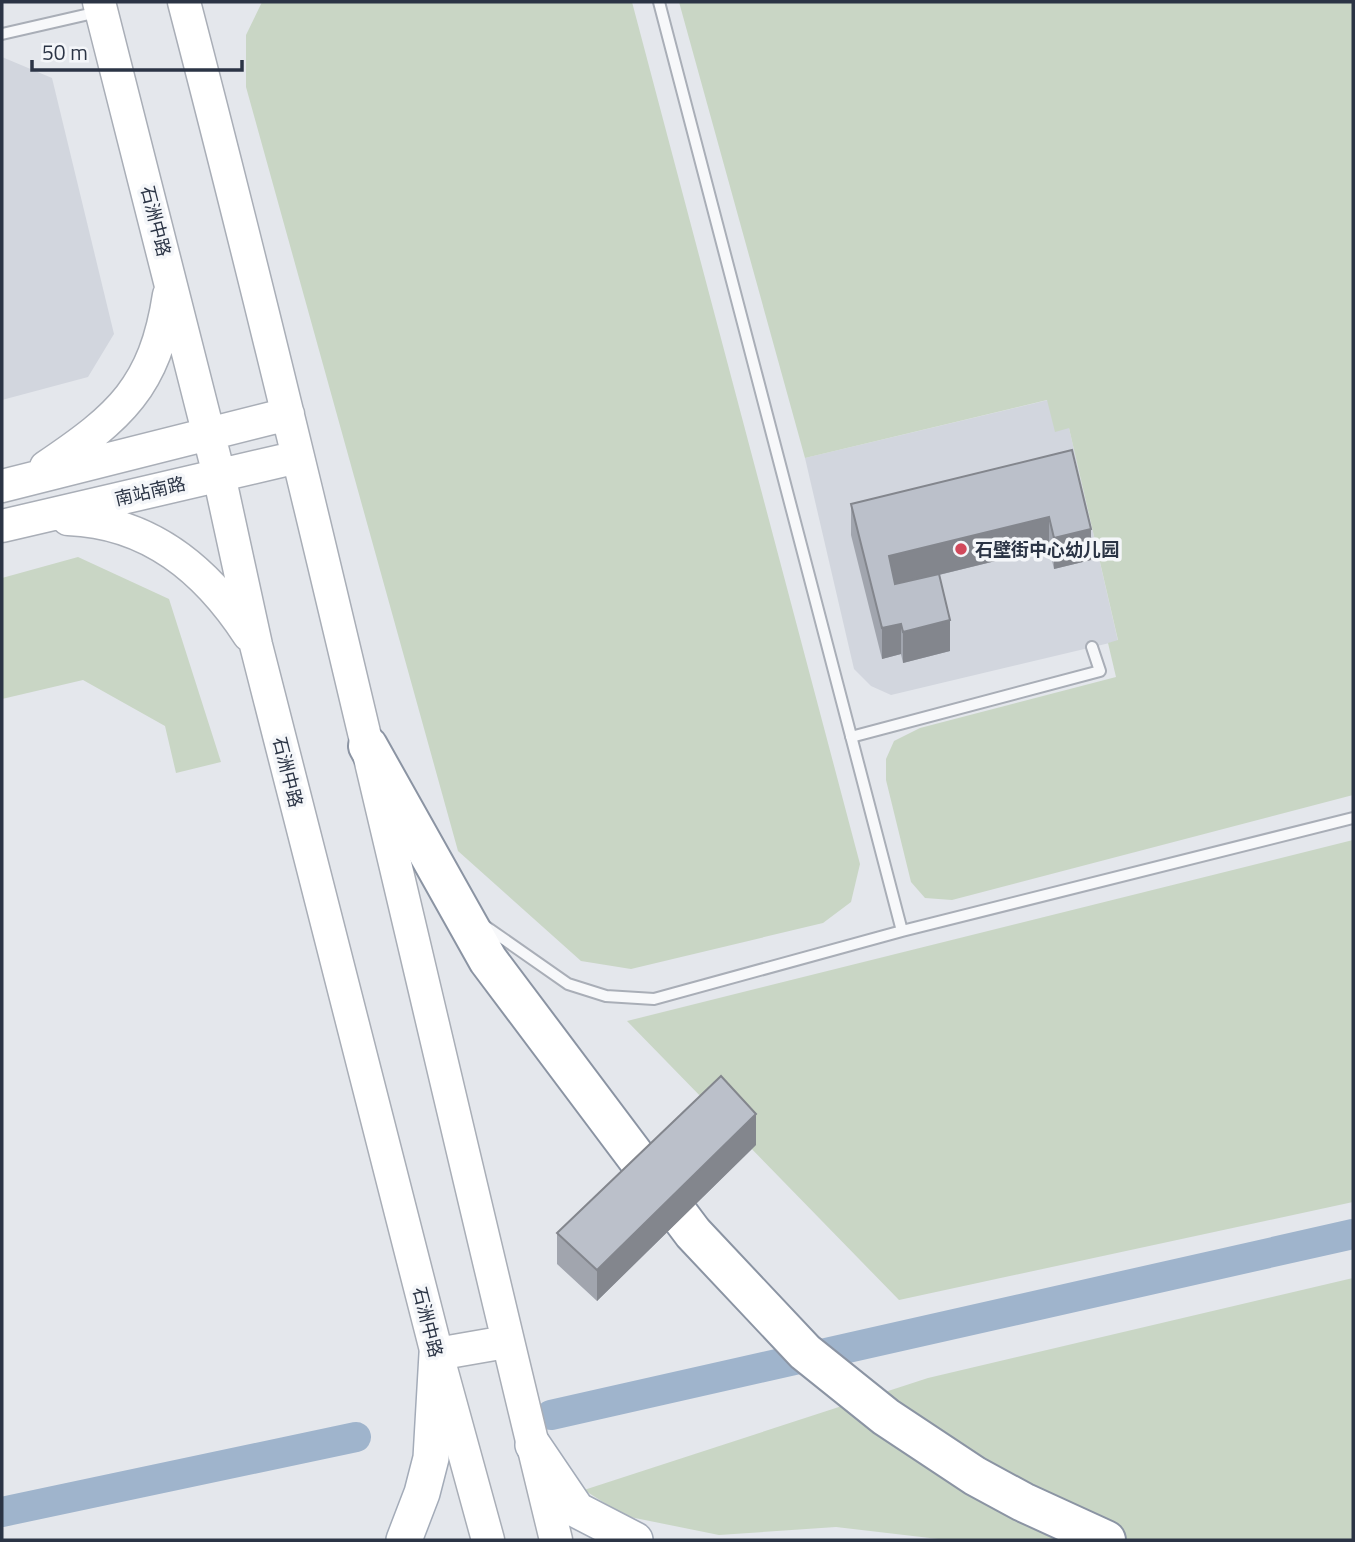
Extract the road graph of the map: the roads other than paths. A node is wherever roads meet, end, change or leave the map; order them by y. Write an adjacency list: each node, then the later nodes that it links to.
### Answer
1 (184, 2): 6 (main road)
2 (659, 2): 15 (lane)
3 (100, 7): 4 (lane); 5 (main road, 石洲中路)
4 (2, 34)
5 (171, 280): 7 (main road, 石洲中路); 10 (main road)
6 (288, 414): 7 (main road); 8 (main road)
7 (209, 434): 9 (main road, 石洲中路); 10 (main road)
8 (298, 457): 9 (main road, 南站南路); 16 (main road)
9 (219, 475): 11 (main road, 南站南路); 13 (main road, 石洲中路)
10 (14, 483)
11 (35, 518): 12 (main road, 南站南路); 13 (main road)
12 (2, 526)
13 (256, 645): 21 (main road, 石洲中路)
14 (1092, 647): 15 (lane)
15 (850, 737): 19 (lane)
16 (368, 746): 18 (highway); 20 (main road)
17 (1353, 818): 19 (lane)
18 (457, 906): 19 (lane); 27 (highway)
19 (902, 931)
20 (506, 1342): 21 (main road); 22 (main road)
21 (436, 1354): 23 (main road); 24 (main road, 石洲中路)
22 (533, 1445): 25 (main road); 26 (main road)
23 (404, 1540)
24 (488, 1540)
25 (556, 1540)
26 (635, 1540)
27 (1106, 1540)

